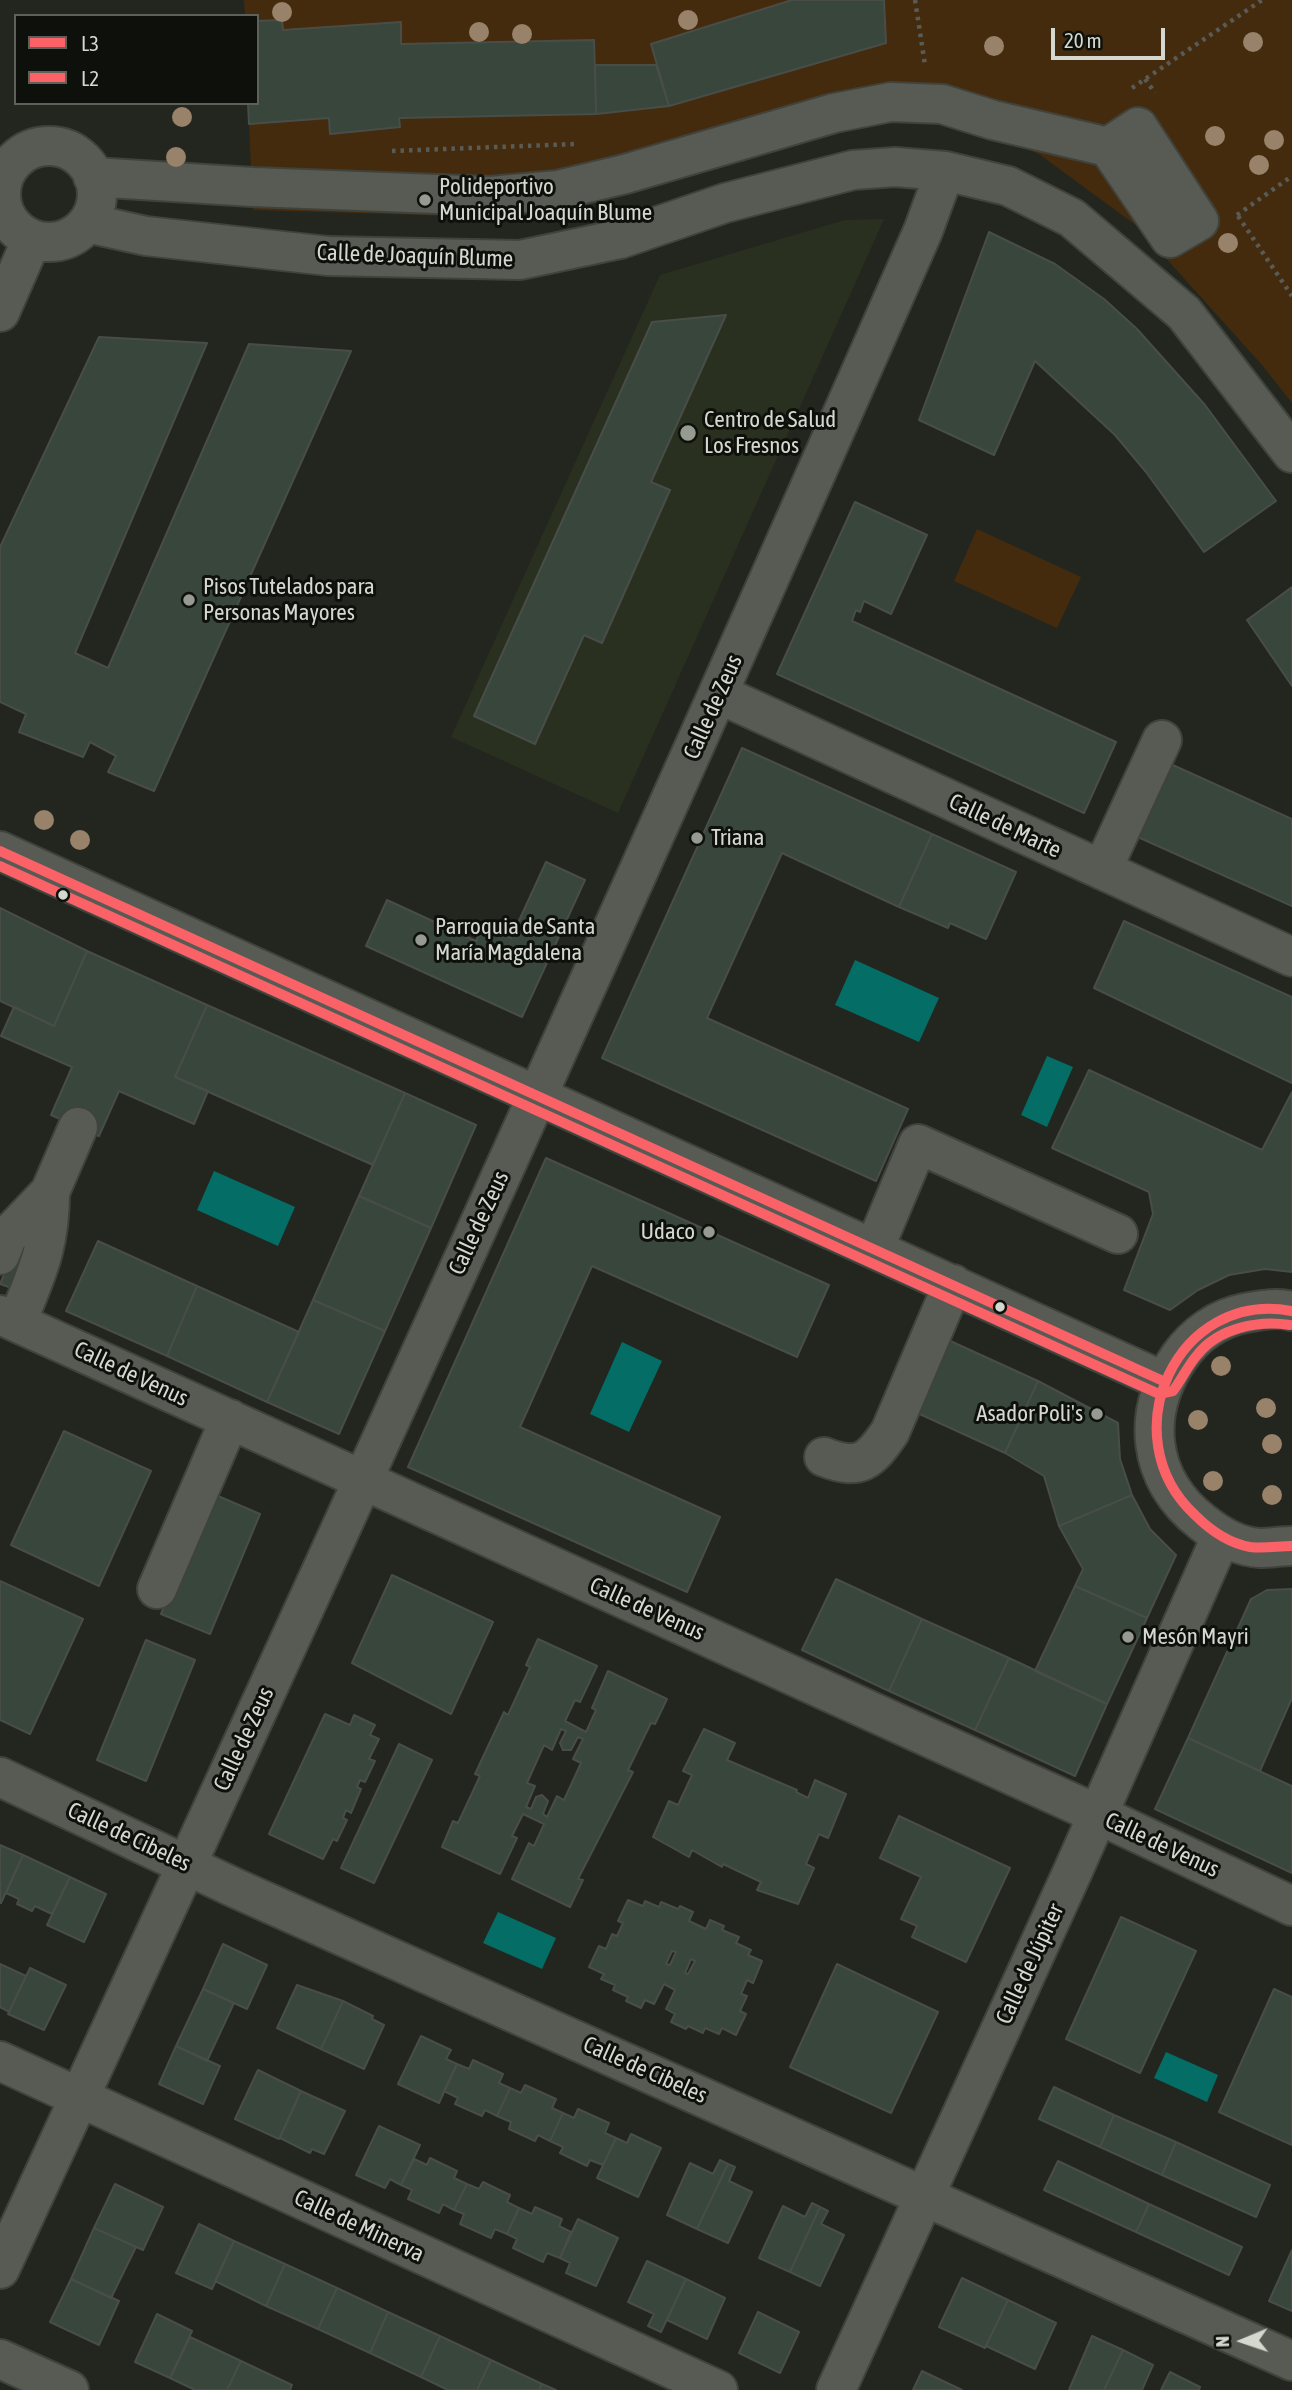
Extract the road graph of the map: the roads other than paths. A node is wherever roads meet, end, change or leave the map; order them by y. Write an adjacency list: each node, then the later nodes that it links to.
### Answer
1 (1108, 146): 4 (street)
2 (945, 172): 5 (street, Calle de Joaquín Blume); 8 (street, Calle de Joaquín Blume); 9 (street, Calle de Zeus)
3 (2, 173): 4 (street); 6 (street)
4 (93, 177): 5 (street)
5 (87, 223): 6 (street)
6 (32, 239): 7 (street)
7 (0, 312)
8 (1292, 453)
9 (719, 694): 12 (street, Calle de Marte); 14 (street, Calle de Zeus)
10 (1162, 740): 12 (street)
11 (0, 851): 14 (street)
12 (1101, 870): 13 (street, Calle de Marte)
13 (1292, 957)
14 (538, 1096): 18 (street); 26 (street, Calle de Zeus)
15 (78, 1127): 16 (street)
16 (50, 1192): 19 (street); 22 (street)
17 (1118, 1234): 18 (street)
18 (874, 1249): 20 (street)
19 (0, 1255)
20 (953, 1284): 23 (street); 25 (street)
21 (1292, 1311): 23 (street)
22 (8, 1319): 24 (street, Calle de Venus)
23 (1163, 1381): 27 (street)
24 (230, 1419): 26 (street, Calle de Venus); 29 (street)
25 (824, 1457)
26 (363, 1480): 31 (street, Calle de Venus); 32 (street, Calle de Zeus)
27 (1221, 1537): 28 (street); 31 (street, Calle de Júpiter)
28 (1292, 1546)
29 (157, 1589)
30 (0, 1777): 32 (street, Calle de Cibeles)
31 (1097, 1814): 33 (street, Calle de Venus); 36 (street, Calle de Júpiter)
32 (189, 1865): 35 (street, Calle de Zeus); 36 (street, Calle de Cibeles)
33 (1292, 1906)
34 (0, 2061): 35 (street, Calle de Minerva)
35 (79, 2098): 37 (street, Calle de Zeus); 41 (street, Calle de Minerva)
36 (923, 2195): 39 (street, Calle de Cibeles); 42 (street, Calle de Júpiter)
37 (0, 2269)
38 (0, 2360): 40 (street)
39 (1292, 2361)
40 (69, 2390)
41 (718, 2390)
42 (836, 2390)

